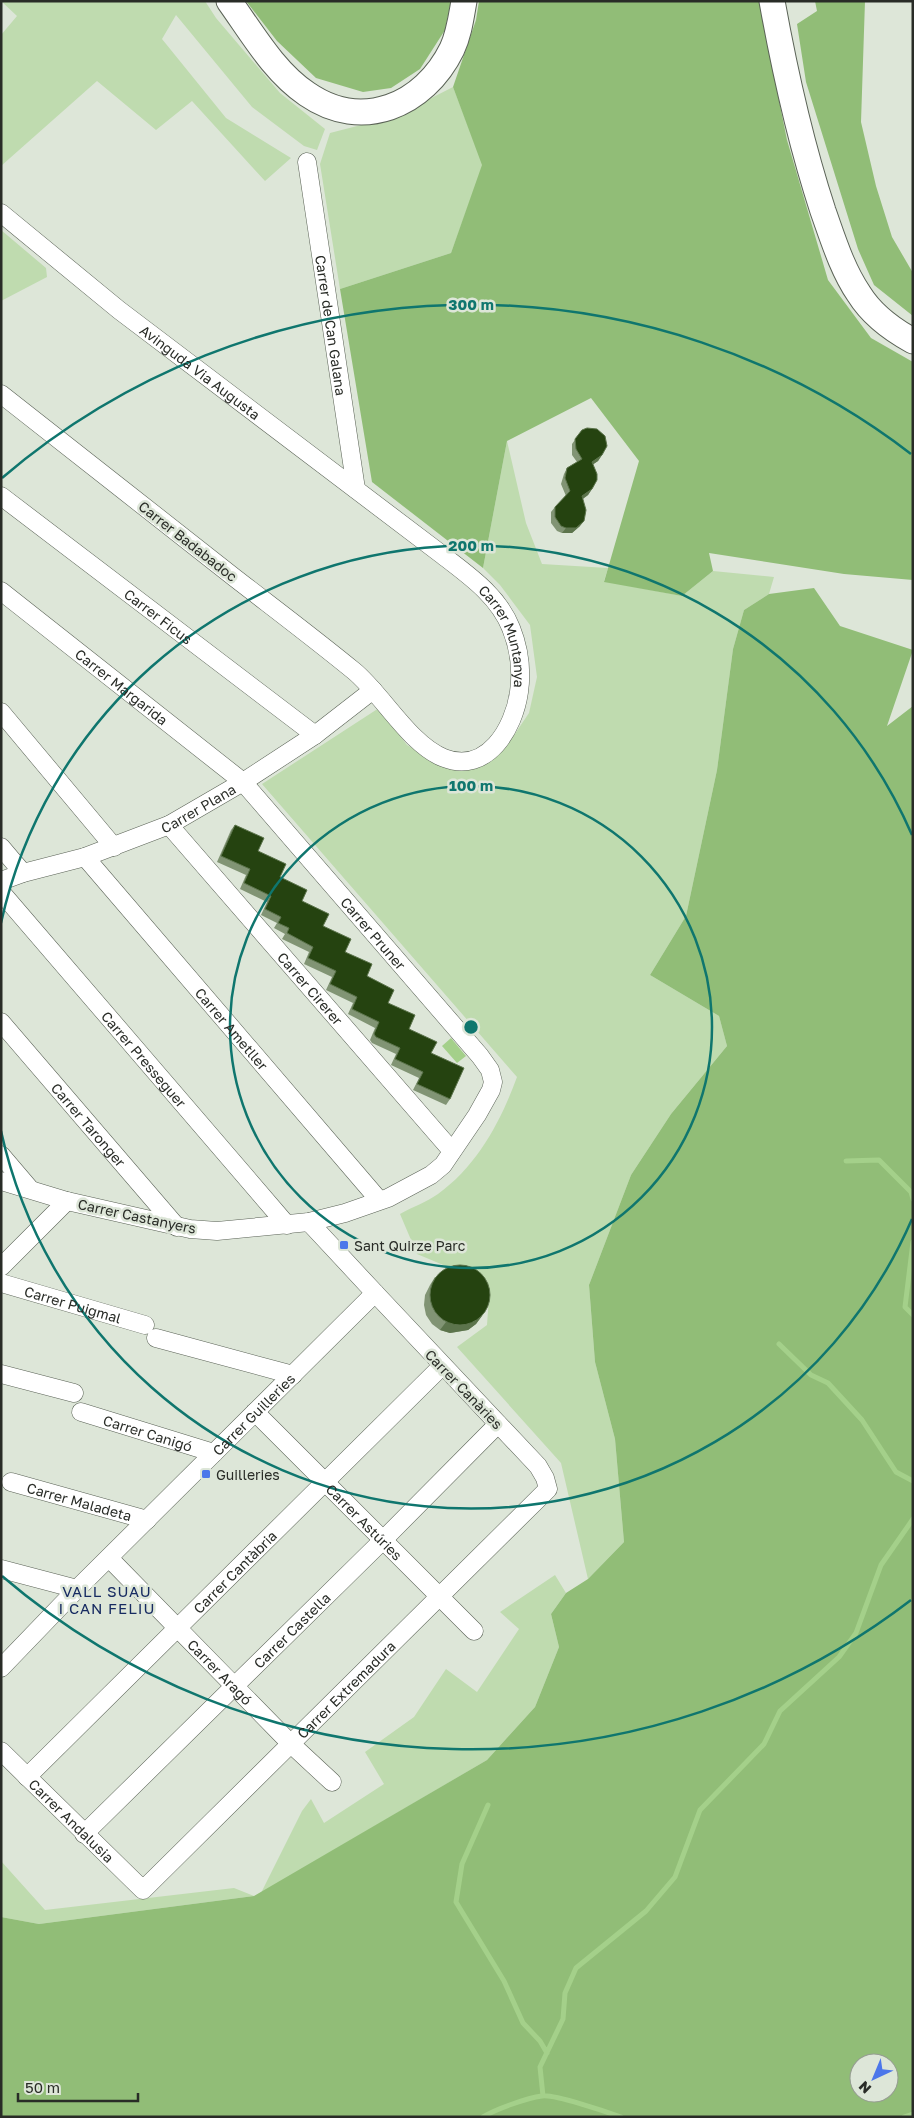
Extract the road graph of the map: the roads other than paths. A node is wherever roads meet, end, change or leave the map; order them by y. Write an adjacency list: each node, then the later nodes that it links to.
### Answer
1 (229, 1): 2 (main road)
2 (464, 1)
3 (772, 1): 6 (main road)
4 (308, 162): 8 (street, Carrer de Can Galana)
5 (1, 213): 8 (street, Avinguda Via Augusta)
6 (913, 341)
7 (1, 394): 12 (street, Carrer Badabadoc)
8 (356, 489): 10 (street, Avinguda Via Augusta)
9 (1, 496): 14 (street, Carrer Ficus)
10 (404, 526): 12 (street, Carrer Muntanya)
11 (1, 591): 15 (street, Carrer Margarida)
12 (373, 690): 14 (street, Carrer Plana)
13 (1, 712): 18 (street)
14 (315, 735): 15 (street, Carrer Plana)
15 (243, 782): 16 (street, Carrer Plana); 24 (street, Carrer Pruner)
16 (169, 825): 18 (street, Carrer Plana); 25 (street, Carrer Cirerer)
17 (1, 847): 20 (street)
18 (114, 847): 19 (street, Carrer Plana)
19 (85, 857): 20 (street, Carrer Plana); 29 (street, Carrer Ametller)
20 (23, 873): 21 (street, Carrer Plana)
21 (1, 880)
22 (1, 892): 32 (street, Carrer Presseguer)
23 (1, 1022): 33 (street, Carrer Taronger)
24 (491, 1090): 25 (street, Carrer Castanyers)
25 (452, 1151): 29 (street, Carrer Castanyers)
26 (1, 1155): 28 (street)
27 (1, 1181): 28 (street, Carrer Castanyers)
28 (30, 1189): 30 (street, Carrer Castanyers)
29 (379, 1200): 31 (street, Carrer Castanyers)
30 (67, 1202): 33 (street, Carrer Castanyers); 34 (street)
31 (309, 1222): 32 (street, Carrer Castanyers); 36 (street)
32 (287, 1225): 33 (street, Carrer Castanyers)
33 (176, 1227)
34 (1, 1266)
35 (1, 1283): 39 (street, Carrer Puigmal)
36 (374, 1293): 37 (street, Carrer Canàries); 39 (street, Carrer Guilleries)
37 (442, 1366): 43 (street, Carrer Canàries); 46 (street, Carrer Cantàbria)
38 (1, 1374): 40 (street)
39 (293, 1374): 42 (street, Carrer Guilleries)
40 (74, 1393)
41 (81, 1412): 44 (street, Carrer Canigó)
42 (255, 1412): 44 (street, Carrer Guilleries); 46 (street, Carrer Astúries)
43 (498, 1424): 47 (street, Carrer Canàries); 49 (street, Carrer Castella)
44 (214, 1453): 48 (street, Carrer Guilleries)
45 (11, 1482): 48 (street, Carrer Maladeta)
46 (325, 1482): 49 (street, Carrer Astúries); 54 (street, Carrer Cantàbria)
47 (548, 1488): 53 (street, Carrer Extremadura)
48 (147, 1520): 50 (street, Carrer Guilleries)
49 (383, 1540): 53 (street, Carrer Astúries); 57 (street, Carrer Castella)
50 (109, 1558): 52 (street, Carrer Guilleries); 54 (street, Carrer Aragó)
51 (1, 1569): 52 (street)
52 (77, 1589): 56 (street, Carrer Guilleries)
53 (439, 1597): 55 (street, Carrer Astúries); 58 (street, Carrer Extremadura)
54 (177, 1628): 57 (street, Carrer Aragó); 60 (street, Carrer Cantàbria)
55 (474, 1631)
56 (4, 1661)
57 (234, 1686): 58 (street, Carrer Aragó); 62 (street, Carrer Castella)
58 (291, 1744): 61 (street, Carrer Aragó); 63 (street, Carrer Extremadura)
59 (1, 1751): 60 (street, Carrer Andalusia)
60 (27, 1777): 62 (street, Carrer Andalusia)
61 (332, 1782)
62 (84, 1834): 63 (street, Carrer Andalusia)
63 (143, 1890)

